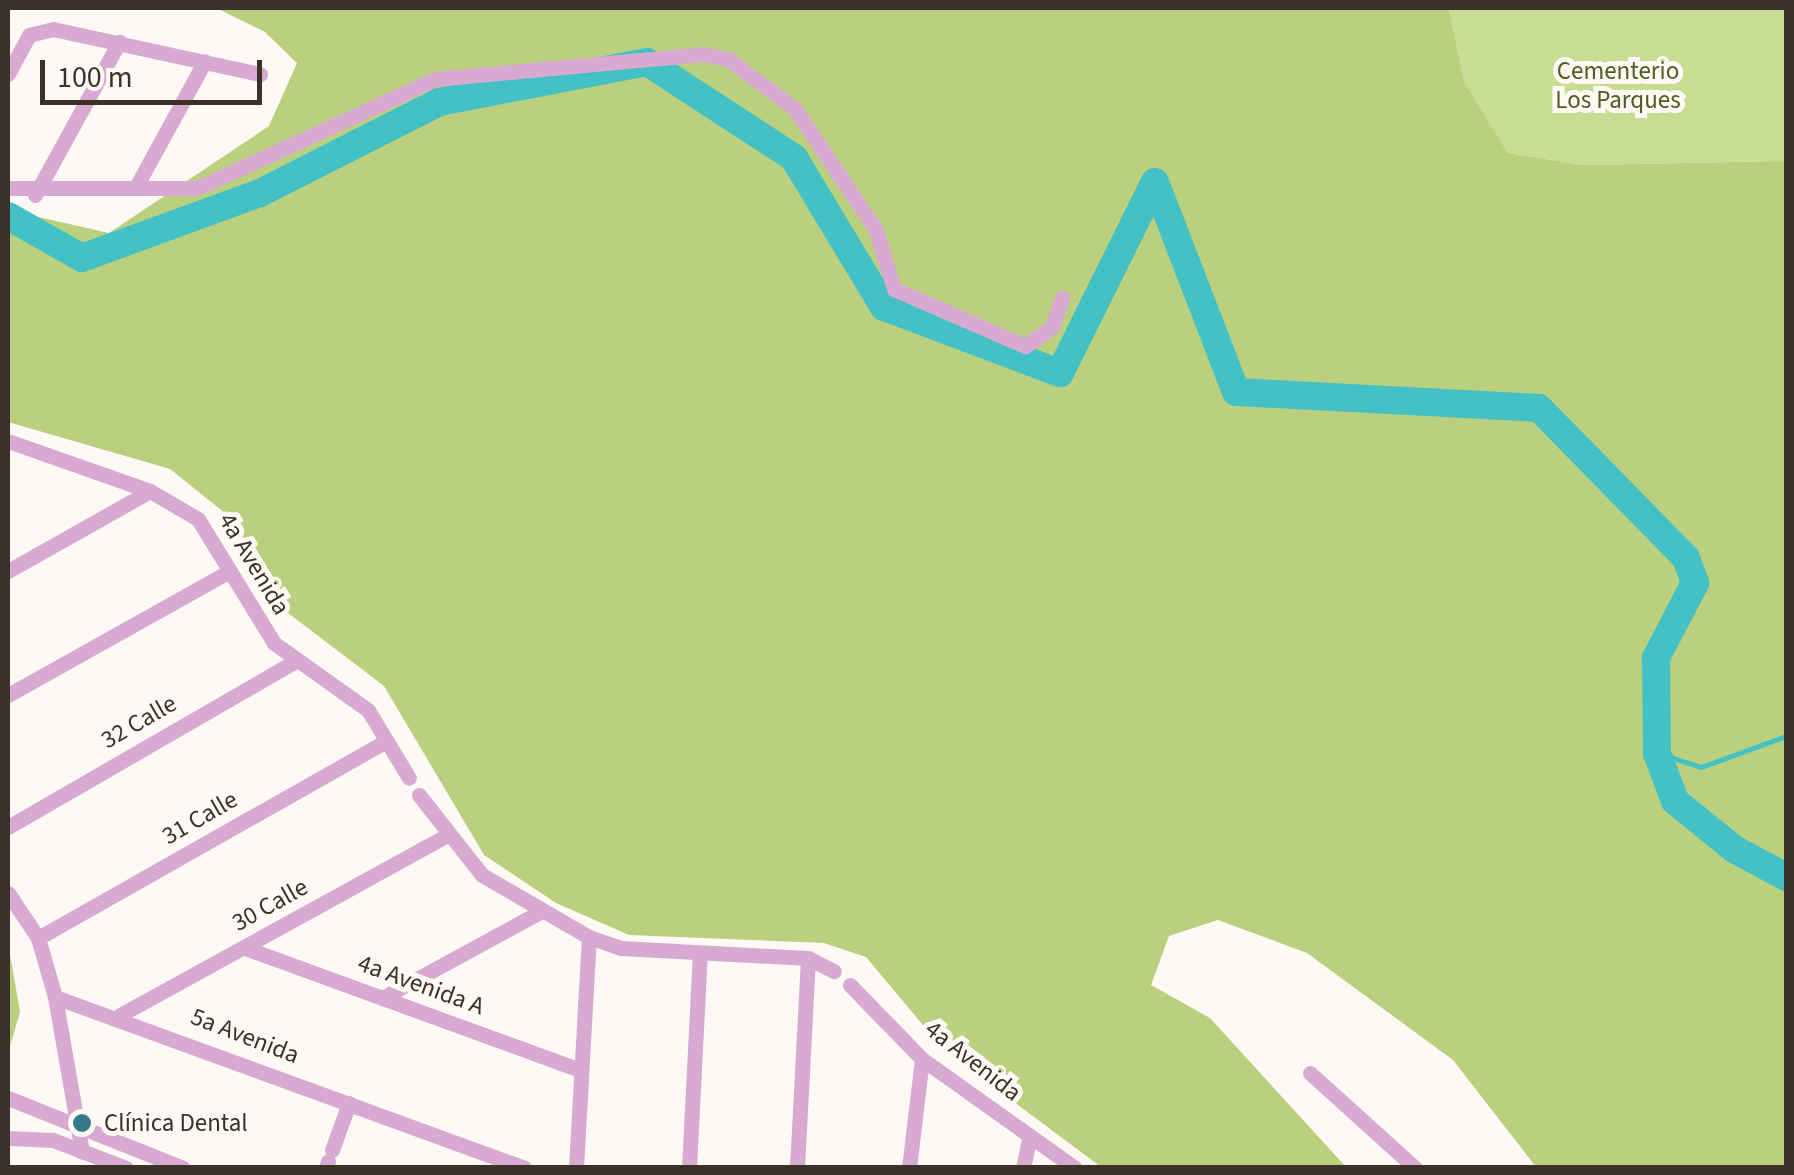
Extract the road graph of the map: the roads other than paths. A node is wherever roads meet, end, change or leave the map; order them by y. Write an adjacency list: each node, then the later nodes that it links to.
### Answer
1 (119, 42): 2 (street); 3 (street); 7 (street)
2 (205, 61): 4 (street); 5 (street)
3 (8, 74)
4 (260, 74)
5 (137, 186): 7 (street); 8 (street)
6 (8, 188): 7 (street)
7 (35, 195)
8 (1062, 298)
9 (8, 442): 10 (street, 4a Avenida)
10 (150, 491): 11 (street); 12 (street, 4a Avenida)
11 (8, 571)
12 (228, 572): 13 (street, 4a Avenida); 14 (street)
13 (296, 661): 15 (street, 4a Avenida); 18 (street, 32 Calle)
14 (8, 695)
15 (386, 740): 16 (street, 4a Avenida); 23 (street, 31 Calle)
16 (409, 778)
17 (419, 795): 19 (street)
18 (8, 828)
19 (444, 837): 21 (street); 24 (street, 30 Calle)
20 (8, 893): 23 (street)
21 (538, 913): 22 (street); 30 (street)
22 (589, 936): 25 (street); 33 (street)
23 (38, 938): 29 (street)
24 (245, 948): 30 (street, 4a Avenida A); 31 (street, 30 Calle)
25 (700, 954): 26 (street); 46 (street)
26 (808, 958): 27 (street); 47 (street)
27 (834, 970)
28 (850, 985): 32 (street, 4a Avenida)
29 (55, 997): 31 (street, 5a Avenida); 37 (street)
30 (382, 998): 33 (street, 4a Avenida A)
31 (120, 1015): 36 (street, 5a Avenida)
32 (922, 1059): 38 (street, 4a Avenida); 48 (street)
33 (580, 1070): 45 (street)
34 (1310, 1073): 51 (street)
35 (8, 1098): 37 (street)
36 (350, 1103): 41 (street); 44 (street, 5a Avenida)
37 (80, 1130): 40 (street); 43 (street)
38 (1030, 1136): 49 (street); 50 (street, 4a Avenida)
39 (8, 1138): 40 (street)
40 (82, 1152): 42 (street)
41 (329, 1160)
42 (126, 1168)
43 (183, 1168)
44 (524, 1168)
45 (576, 1168)
46 (689, 1168)
47 (797, 1168)
48 (909, 1168)
49 (1023, 1168)
50 (1075, 1168)
51 (1415, 1168)

